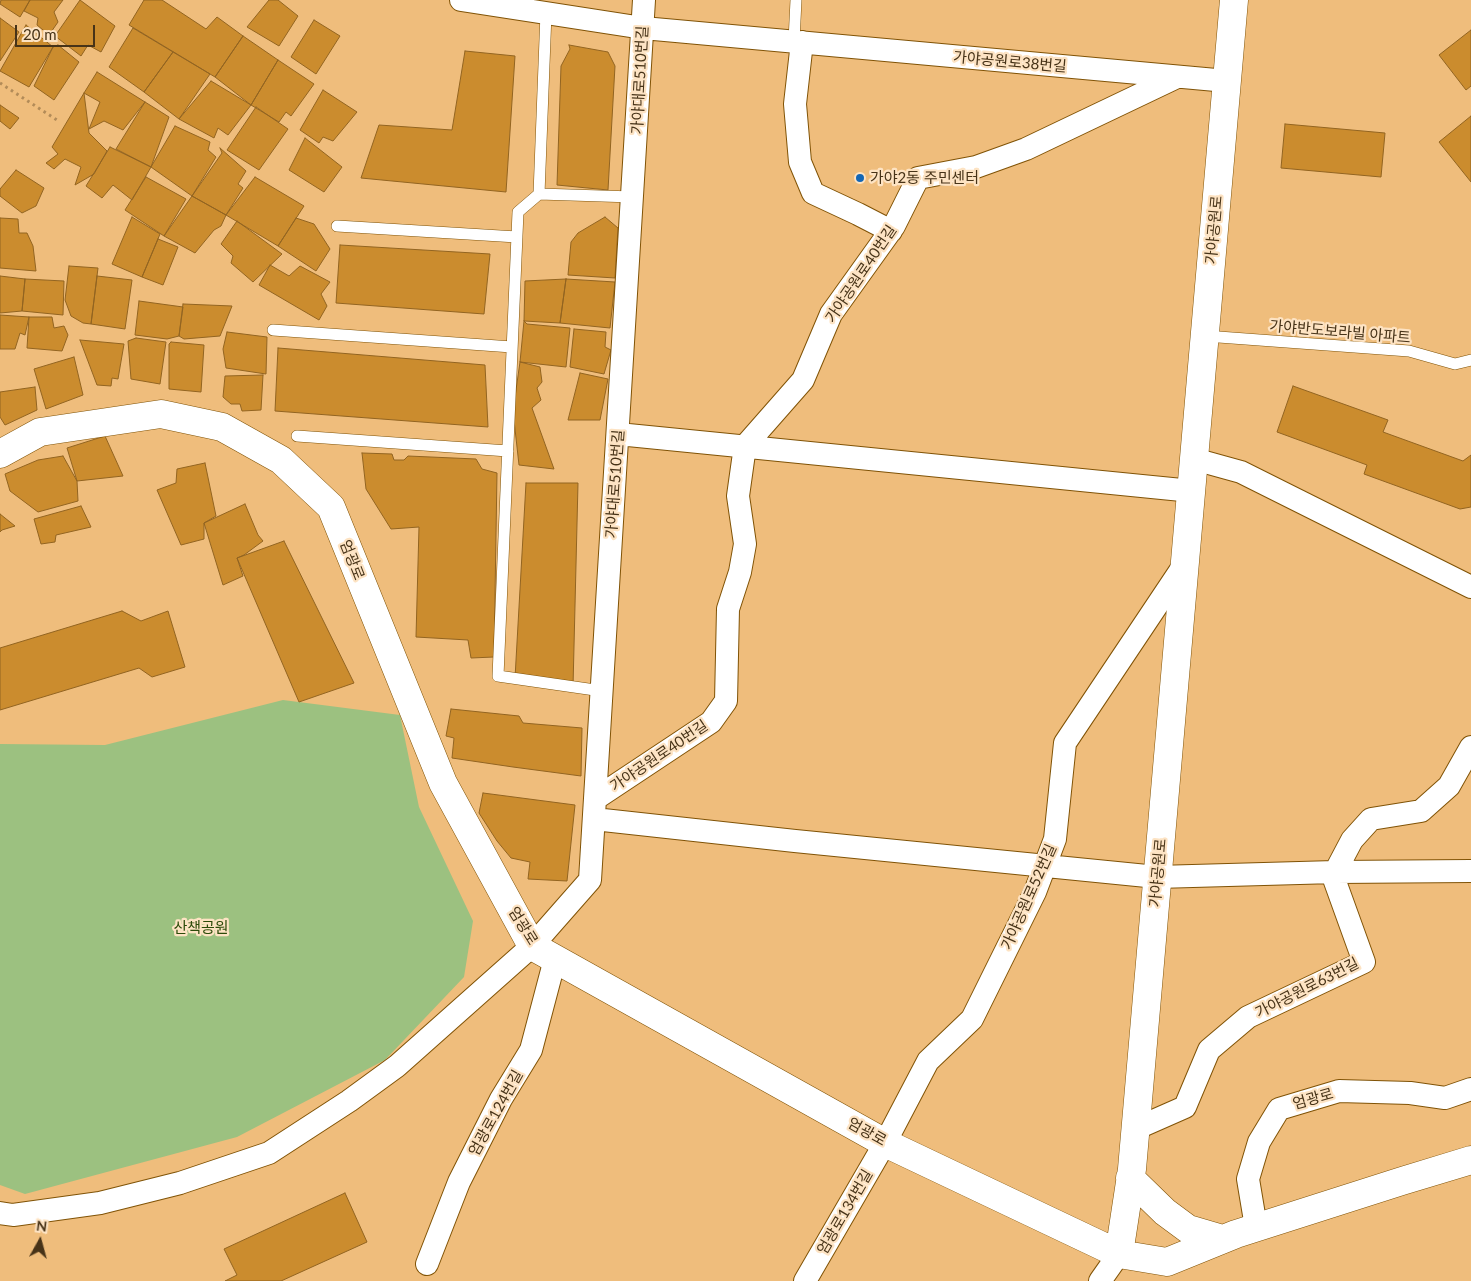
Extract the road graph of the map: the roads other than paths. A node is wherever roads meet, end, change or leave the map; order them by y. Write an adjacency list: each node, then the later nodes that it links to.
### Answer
1 (461, 0): 5 (street, 가야공원로38번길)
2 (644, 0): 6 (street, 가야대로510번길)
3 (796, 0): 7 (lane)
4 (1234, 0): 9 (main road, 가야공원로)
5 (546, 13): 6 (street, 가야공원로38번길); 10 (lane)
6 (643, 28): 7 (street, 가야공원로38번길); 11 (street, 가야대로510번길)
7 (798, 42): 8 (street, 가야공원로38번길); 13 (street)
8 (1177, 77): 9 (street, 가야공원로38번길); 13 (street, 가야공원로40번길)
9 (1227, 81): 16 (main road, 가야공원로)
10 (538, 194): 11 (lane); 14 (lane)
11 (633, 197): 19 (street, 가야대로510번길)
12 (337, 226): 14 (lane)
13 (891, 231): 21 (street, 가야공원로40번길)
14 (517, 237): 17 (lane)
15 (272, 330): 17 (lane)
16 (1205, 336): 18 (lane, 가야반도보라빌 아파트); 24 (main road, 가야공원로)
17 (512, 347): 22 (lane)
18 (1471, 360)
19 (618, 434): 21 (street); 28 (street, 가야대로510번길)
20 (297, 436): 22 (lane)
21 (746, 446): 25 (street); 30 (street, 가야공원로40번길)
22 (508, 451): 28 (lane)
23 (0, 454): 35 (main road, 엄광로)
24 (1194, 460): 25 (main road, 가야공원로); 27 (street)
25 (1192, 491): 26 (main road, 가야공원로)
26 (1186, 562): 31 (street, 가야공원로52번길); 34 (main road, 가야공원로)
27 (1471, 587)
28 (602, 691): 30 (street, 가야대로510번길)
29 (1471, 747): 33 (street)
30 (595, 809): 31 (street); 35 (street, 가야대로510번길)
31 (1044, 865): 34 (street); 38 (street, 가야공원로52번길)
32 (1471, 871): 33 (street)
33 (1335, 872): 34 (street); 37 (street, 가야공원로63번길)
34 (1158, 877): 37 (main road, 가야공원로)
35 (544, 952): 38 (main road, 엄광로); 41 (street, 가야대로510번길); 45 (street, 엄광로124번길)
36 (1471, 1089): 42 (street, 엄광로)
37 (1135, 1129): 40 (main road, 가야공원로)
38 (885, 1143): 44 (main road, 엄광로); 46 (street, 엄광로134번길)
39 (1471, 1160): 42 (main road, 엄광로)
40 (1130, 1178): 43 (main road); 44 (main road, 가야공원로)
41 (0, 1214)
42 (1256, 1228): 43 (main road, 엄광로)
43 (1222, 1239): 44 (main road, 엄광로)
44 (1119, 1254): 47 (street, 가야공원로)
45 (427, 1264)
46 (805, 1281)
47 (1100, 1281)

